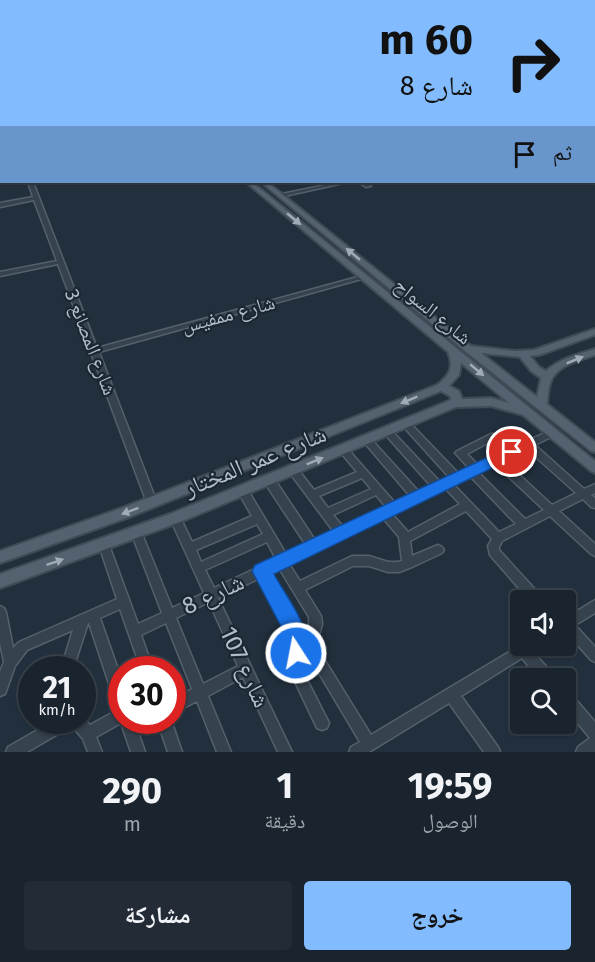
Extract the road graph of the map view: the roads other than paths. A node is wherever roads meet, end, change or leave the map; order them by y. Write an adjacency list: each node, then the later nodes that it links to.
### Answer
1 (30, 183): 8 (street, شارع المصانع 3)
2 (250, 183): 13 (main road, شارع السواح, one-way to 13)
3 (265, 183): 7 (main road, شارع السواح)
4 (340, 183): 7 (street)
5 (364, 183): 6 (street)
6 (368, 186)
7 (280, 195): 11 (main road, شارع السواح, one-way to 7)
8 (36, 198): 9 (street); 10 (street, شارع المصانع 3)
9 (0, 205)
10 (60, 261): 12 (street); 19 (street, شارع المصانع 3)
11 (368, 267): 13 (main road); 14 (main road, شارع السواح)
12 (0, 274)
13 (363, 277): 15 (main road, شارع السواح); 19 (street, شارع ممفيس)
14 (390, 285): 15 (main road); 17 (main road, شارع السواح)
15 (382, 292): 18 (main road, شارع السواح)
16 (595, 332): 21 (main road)
17 (469, 349): 21 (main road); 25 (main road, شارع السواح)
18 (452, 350): 23 (main road); 26 (main road, شارع السواح, one-way to 26)
19 (94, 351): 48 (street, شارع المصانع 3)
20 (595, 351): 22 (main road, one-way to 20)
21 (524, 355): 22 (main road)
22 (547, 377): 25 (main road)
23 (441, 387): 24 (main road); 48 (main road, شارع عمر المختار, one-way to 48)
24 (455, 403): 26 (main road, شارع عمر المختار); 27 (main road, شارع عمر المختار)
25 (542, 406): 33 (main road, شارع السواح)
26 (527, 412): 29 (main road, شارع السواح)
27 (405, 423): 28 (main road, شارع عمر المختار); 41 (street)
28 (387, 431): 31 (main road, شارع عمر المختار); 41 (street)
29 (552, 433): 32 (street, شارع 8); 36 (main road, شارع السواح)
30 (494, 436): 38 (street)
31 (367, 440): 34 (main road, شارع عمر المختار); 47 (street)
32 (527, 444): 35 (street, شارع 8); 45 (street)
33 (595, 448)
34 (343, 449): 37 (main road, شارع عمر المختار, one-way to 34); 39 (street)
35 (496, 459): 38 (street, شارع 8); 52 (street)
36 (595, 468)
37 (293, 470): 40 (main road, شارع عمر المختار); 46 (street)
38 (473, 470): 41 (street, شارع 8); 56 (street)
39 (363, 473): 44 (street); 46 (street)
40 (268, 480): 43 (main road, شارع عمر المختار); 63 (street)
41 (447, 483): 47 (street, شارع 8); 50 (street)
42 (595, 488): 45 (street)
43 (243, 490): 54 (main road, شارع عمر المختار); 55 (street)
44 (377, 490): 51 (street); 53 (street)
45 (584, 494): 49 (street); 52 (street)
46 (312, 495): 53 (street)
47 (417, 497): 51 (street, شارع 8)
48 (152, 502): 67 (main road, شارع عمر المختار, one-way to 67)
49 (595, 504)
50 (467, 505): 60 (street); 61 (street)
51 (389, 510): 58 (street, شارع 8); 61 (street)
52 (551, 511): 56 (street); 66 (street)
53 (326, 514): 58 (street)
54 (175, 518): 57 (main road, شارع عمر المختار); 64 (street, شارع 107)
55 (259, 518): 59 (street); 64 (street)
56 (524, 525): 60 (street)
57 (136, 532): 62 (main road, شارع عمر المختار); 79 (street)
58 (341, 533): 63 (street, شارع 8)
59 (269, 536): 68 (street); 70 (street)
60 (498, 538): 74 (street)
61 (405, 539): 69 (street)
62 (104, 545): 72 (main road, شارع عمر المختار, one-way to 62); 76 (street)
63 (313, 546): 68 (street, شارع 8)
64 (189, 548): 70 (street, شارع 107)
65 (438, 550): 69 (street)
66 (595, 551)
67 (0, 557)
68 (282, 561): 71 (street, شارع 8); 73 (street)
69 (408, 564): 73 (street)
70 (199, 568): 75 (street, شارع 107)
71 (262, 571): 75 (street, شارع 8); 96 (street)
72 (0, 581)
73 (298, 588): 103 (street)
74 (528, 590)
75 (211, 595): 79 (street, شارع 8); 90 (street, شارع 107)
76 (123, 602): 80 (street); 82 (street)
77 (594, 608): 81 (street)
78 (0, 612): 88 (street)
79 (169, 615): 82 (street, شارع 8); 92 (street)
80 (88, 617): 84 (street); 88 (street); 89 (street)
81 (576, 618)
82 (134, 632): 85 (street)
83 (576, 635): 87 (street)
84 (72, 656)
85 (142, 656)
86 (514, 656): 93 (street)
87 (595, 656)
88 (10, 662): 91 (street)
89 (108, 667)
90 (246, 669): 92 (street); 109 (street, شارع 107)
91 (0, 689)
92 (201, 693): 94 (street); 108 (street)
93 (451, 694): 103 (street); 111 (street)
94 (186, 700)
95 (576, 711): 97 (street)
96 (322, 723)
97 (595, 733)
98 (44, 734): 104 (street)
99 (88, 734): 105 (street)
100 (132, 734): 106 (street)
101 (169, 734): 107 (street)
102 (595, 743): 112 (street)
103 (369, 744): 110 (street)
104 (13, 752)
105 (95, 752)
106 (138, 752)
107 (175, 752)
108 (224, 752)
109 (285, 752)
110 (356, 752)
111 (494, 752)
112 (583, 752)

